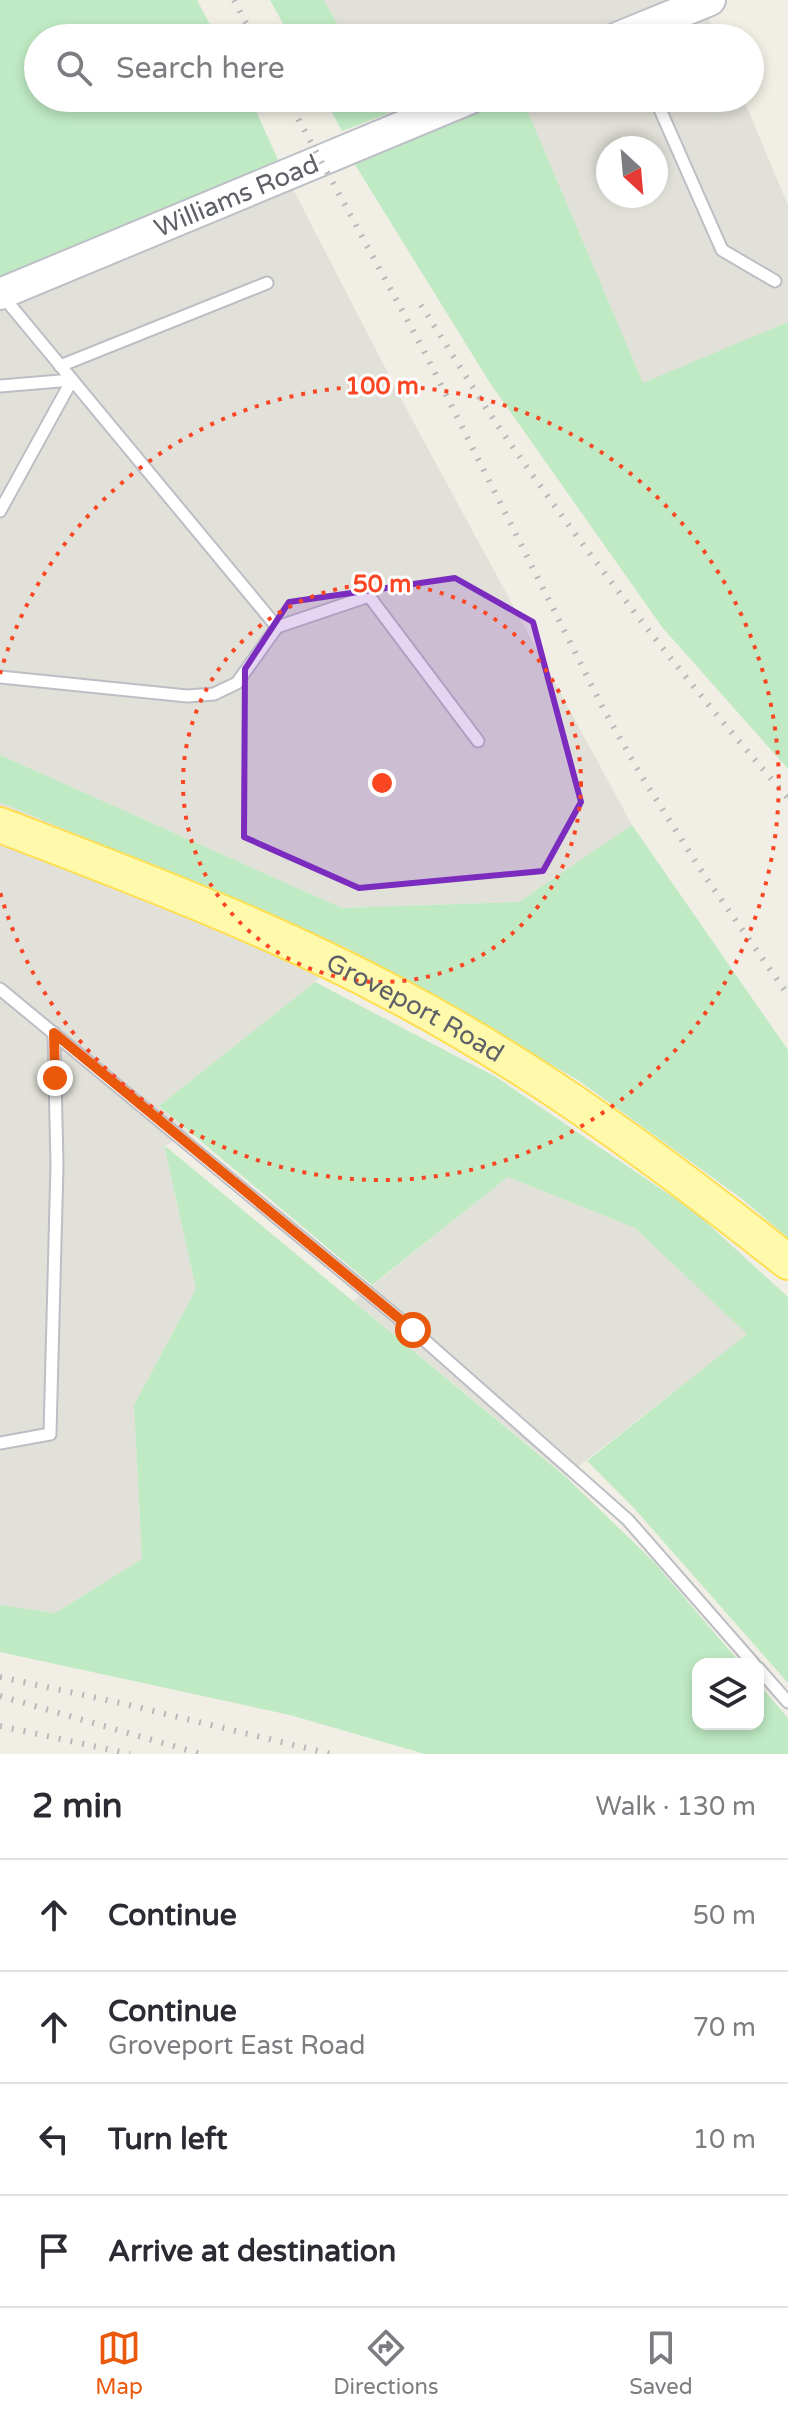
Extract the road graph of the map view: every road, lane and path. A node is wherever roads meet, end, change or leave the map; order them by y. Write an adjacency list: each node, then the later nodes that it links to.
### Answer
1 (710, 0): 2 (main road)
2 (655, 24)
3 (437, 112): 7 (main road, Williams Road)
4 (661, 112): 5 (lane)
5 (775, 281)
6 (267, 283): 8 (lane)
7 (0, 294): 8 (lane)
8 (60, 366): 9 (lane)
9 (72, 380): 10 (lane); 11 (lane); 12 (lane)
10 (0, 386)
11 (0, 511)
12 (277, 627): 13 (lane); 14 (lane)
13 (0, 677)
14 (478, 741)
15 (0, 825): 18 (main road, Groveport Road)
16 (0, 989): 17 (lane)
17 (54, 1033): 19 (lane); 20 (lane)
18 (788, 1262)
19 (0, 1443)
20 (749, 1658)
21 (764, 1675): 22 (lane)
22 (788, 1702)

